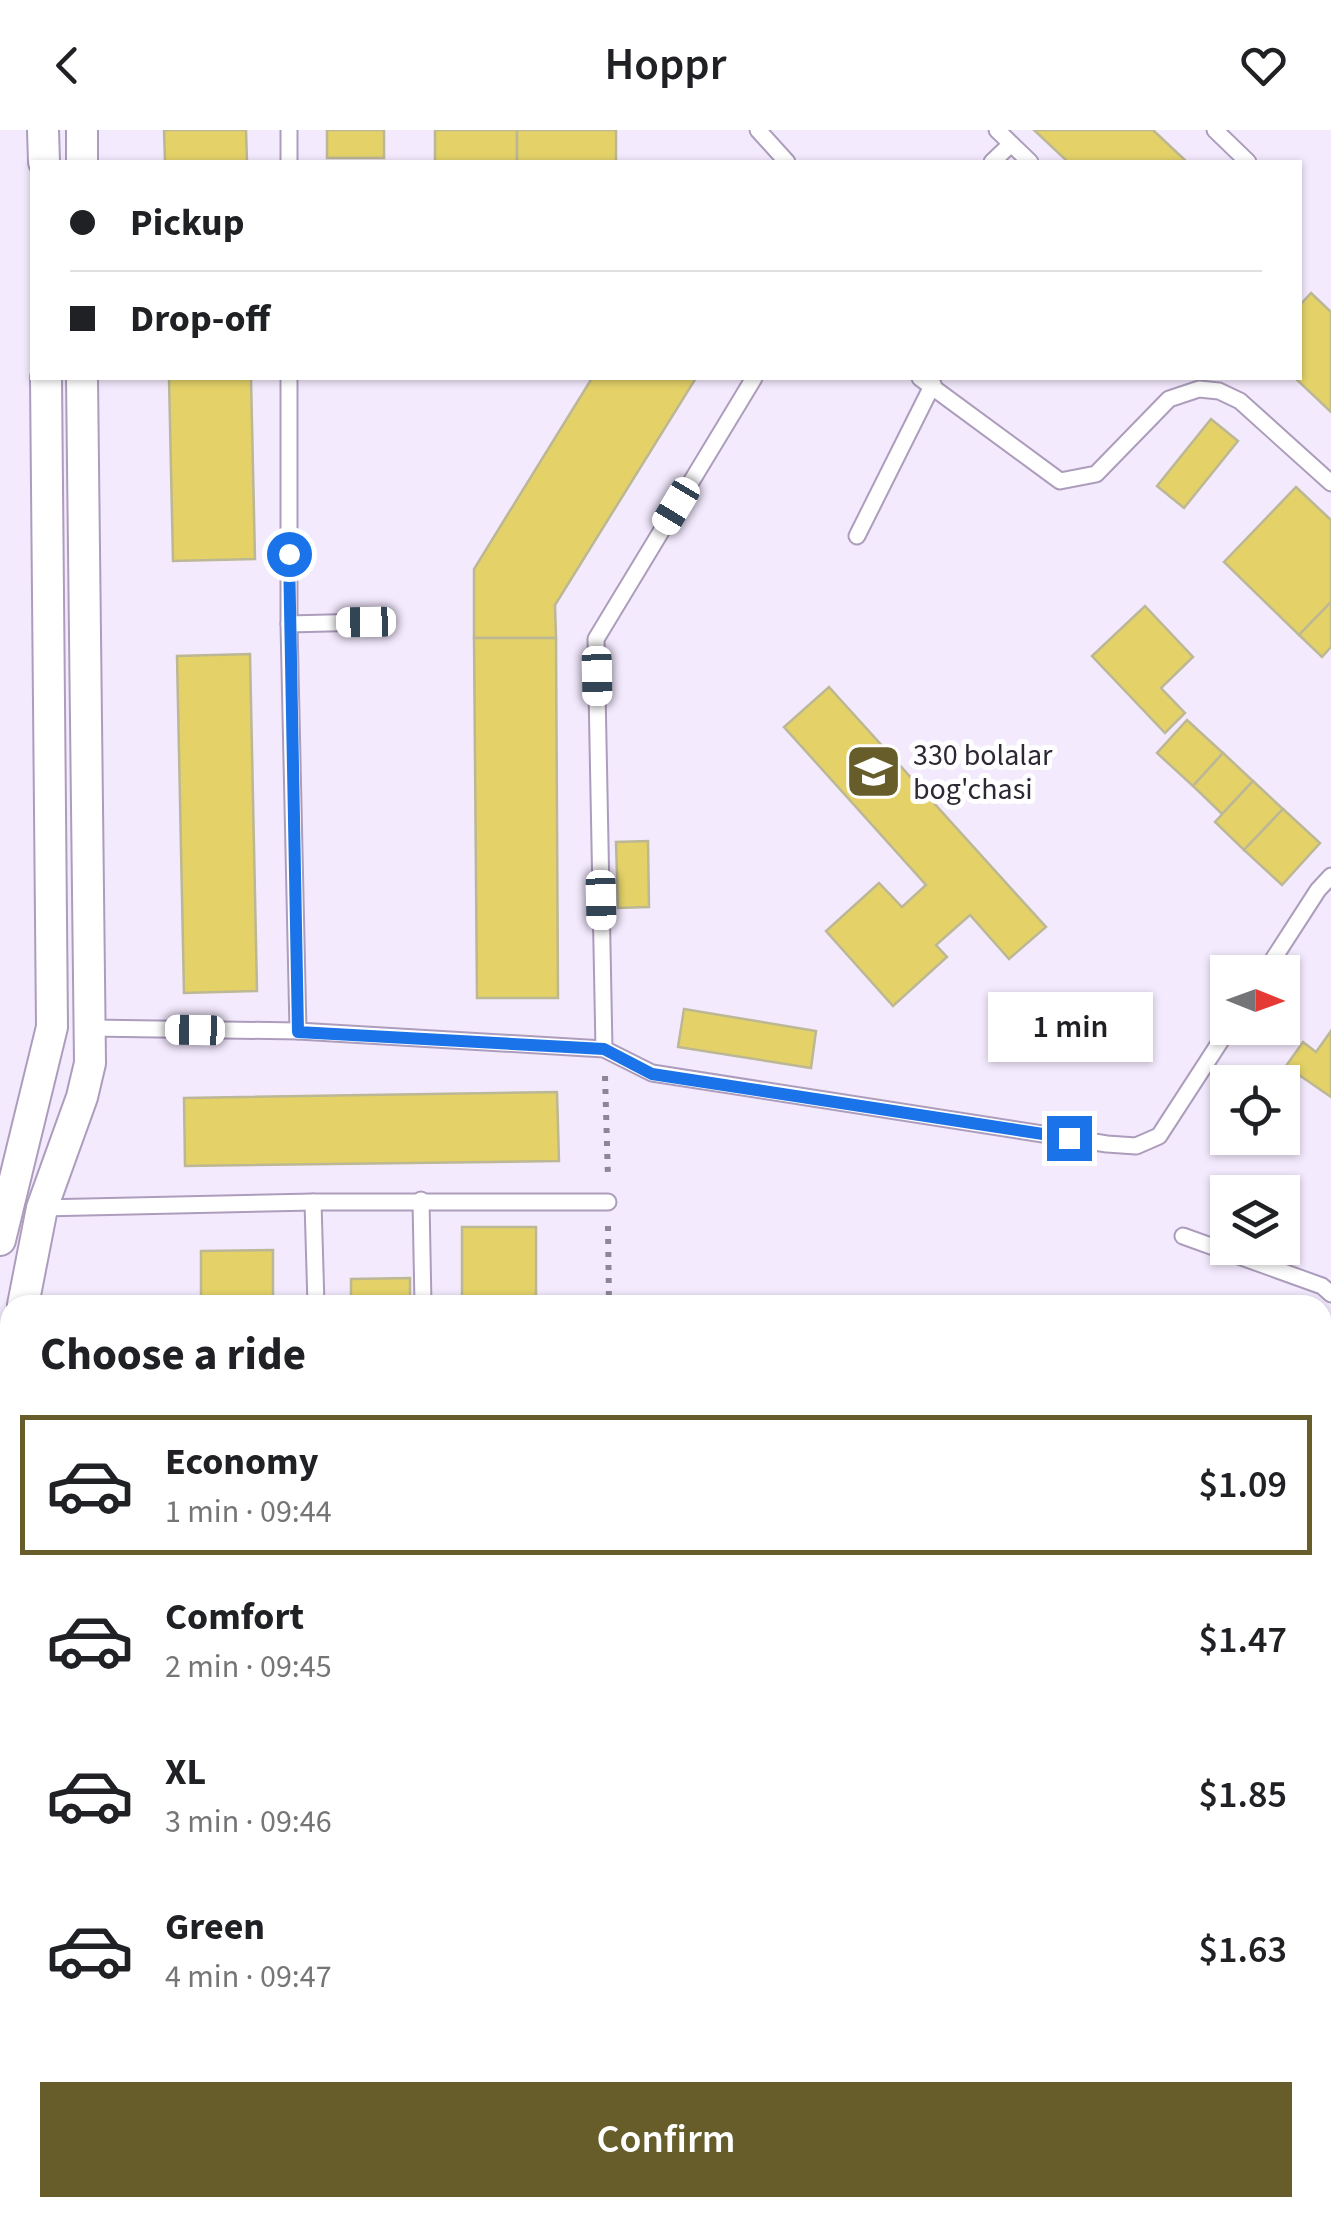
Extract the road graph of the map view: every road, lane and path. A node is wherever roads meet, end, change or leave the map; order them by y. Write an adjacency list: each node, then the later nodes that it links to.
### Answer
1 (44, 130): 8 (street)
2 (82, 130): 9 (street)
3 (289, 130): 10 (lane)
4 (758, 130): 11 (lane)
5 (997, 130): 7 (lane)
6 (1216, 130): 14 (lane)
7 (1011, 144): 12 (lane); 13 (lane)
8 (44, 160)
9 (82, 160)
10 (289, 160)
11 (785, 160)
12 (994, 160)
13 (1028, 160)
14 (1246, 160)
15 (46, 380): 35 (street)
16 (82, 380): 28 (street)
17 (289, 380): 24 (lane)
18 (753, 380): 31 (lane)
19 (927, 381): 20 (lane); 22 (lane)
20 (1207, 383): 21 (lane)
21 (1331, 484)
22 (856, 536)
23 (366, 622): 24 (lane)
24 (289, 624): 29 (lane)
25 (1331, 876): 26 (lane)
26 (1324, 896): 27 (lane)
27 (1277, 955)
28 (91, 1028): 29 (lane); 36 (street)
29 (298, 1032): 31 (lane)
30 (1218, 1045): 31 (lane)
31 (604, 1049)
32 (421, 1200): 33 (lane); 34 (lane); 42 (lane)
33 (313, 1202): 36 (lane); 41 (lane)
34 (608, 1202)
35 (7, 1206): 36 (lane); 38 (street)
36 (42, 1208): 40 (street)
37 (1183, 1236): 39 (lane)
38 (0, 1240)
39 (1331, 1294)
40 (25, 1295)
41 (316, 1295)
42 (423, 1295)

